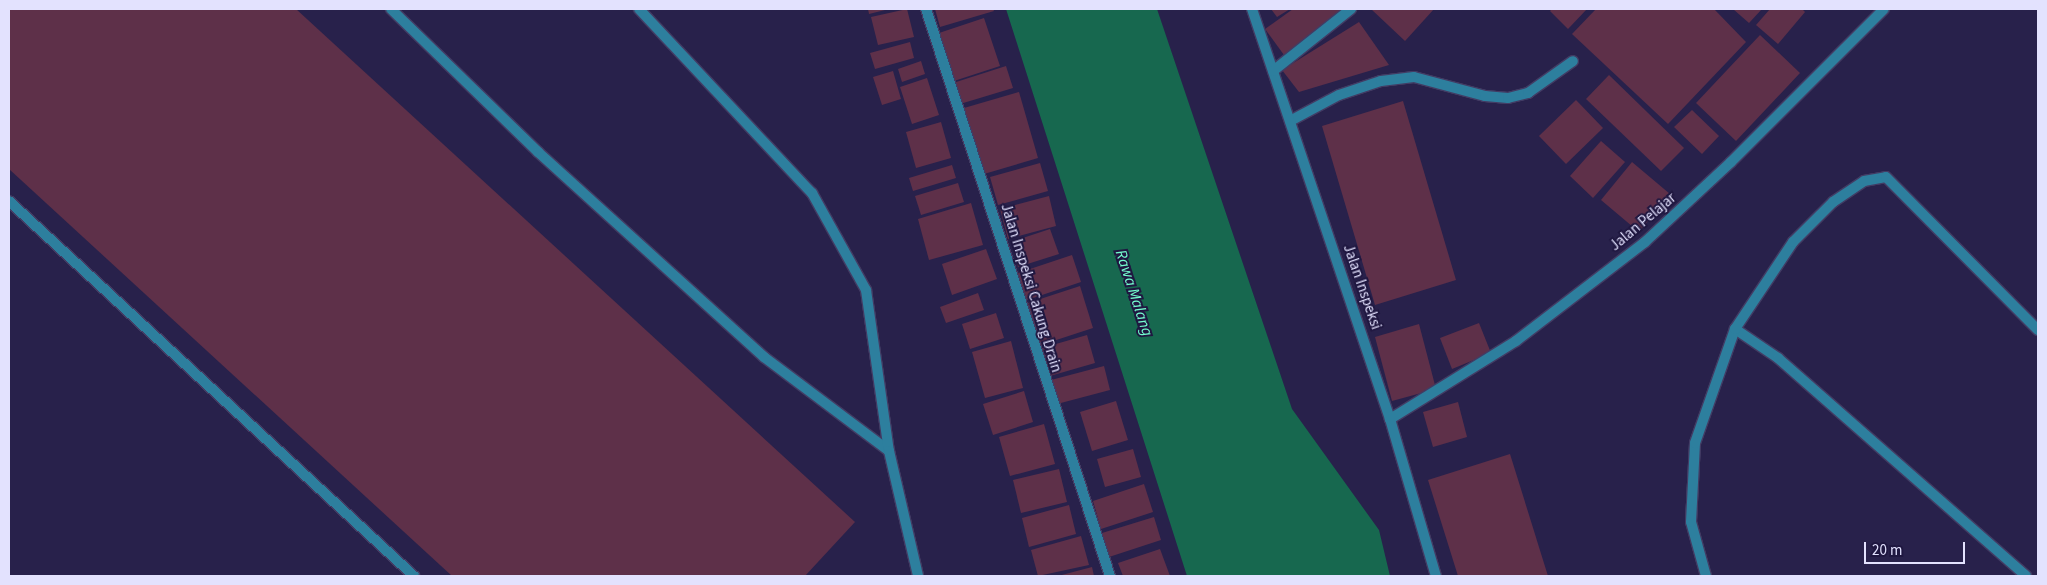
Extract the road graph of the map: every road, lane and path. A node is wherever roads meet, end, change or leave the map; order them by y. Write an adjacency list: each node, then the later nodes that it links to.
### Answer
1 (391, 9): 14 (street)
2 (639, 9): 14 (street)
3 (926, 9): 17 (street, Jalan Inspeksi Cakung Drain)
4 (1252, 9): 8 (street, Jalan Inspeksi)
5 (1351, 9): 8 (street)
6 (1884, 9): 13 (street, Jalan Pelajar)
7 (1573, 61): 9 (street)
8 (1273, 71): 9 (street, Jalan Inspeksi)
9 (1290, 121): 13 (street, Jalan Inspeksi)
10 (9, 201): 15 (street)
11 (1735, 329): 12 (street); 19 (street); 20 (street)
12 (2038, 330)
13 (1390, 419): 18 (street, Jalan Inspeksi)
14 (889, 451): 16 (street)
15 (414, 576)
16 (918, 576)
17 (1110, 576)
18 (1436, 576)
19 (1706, 576)
20 (2026, 576)

